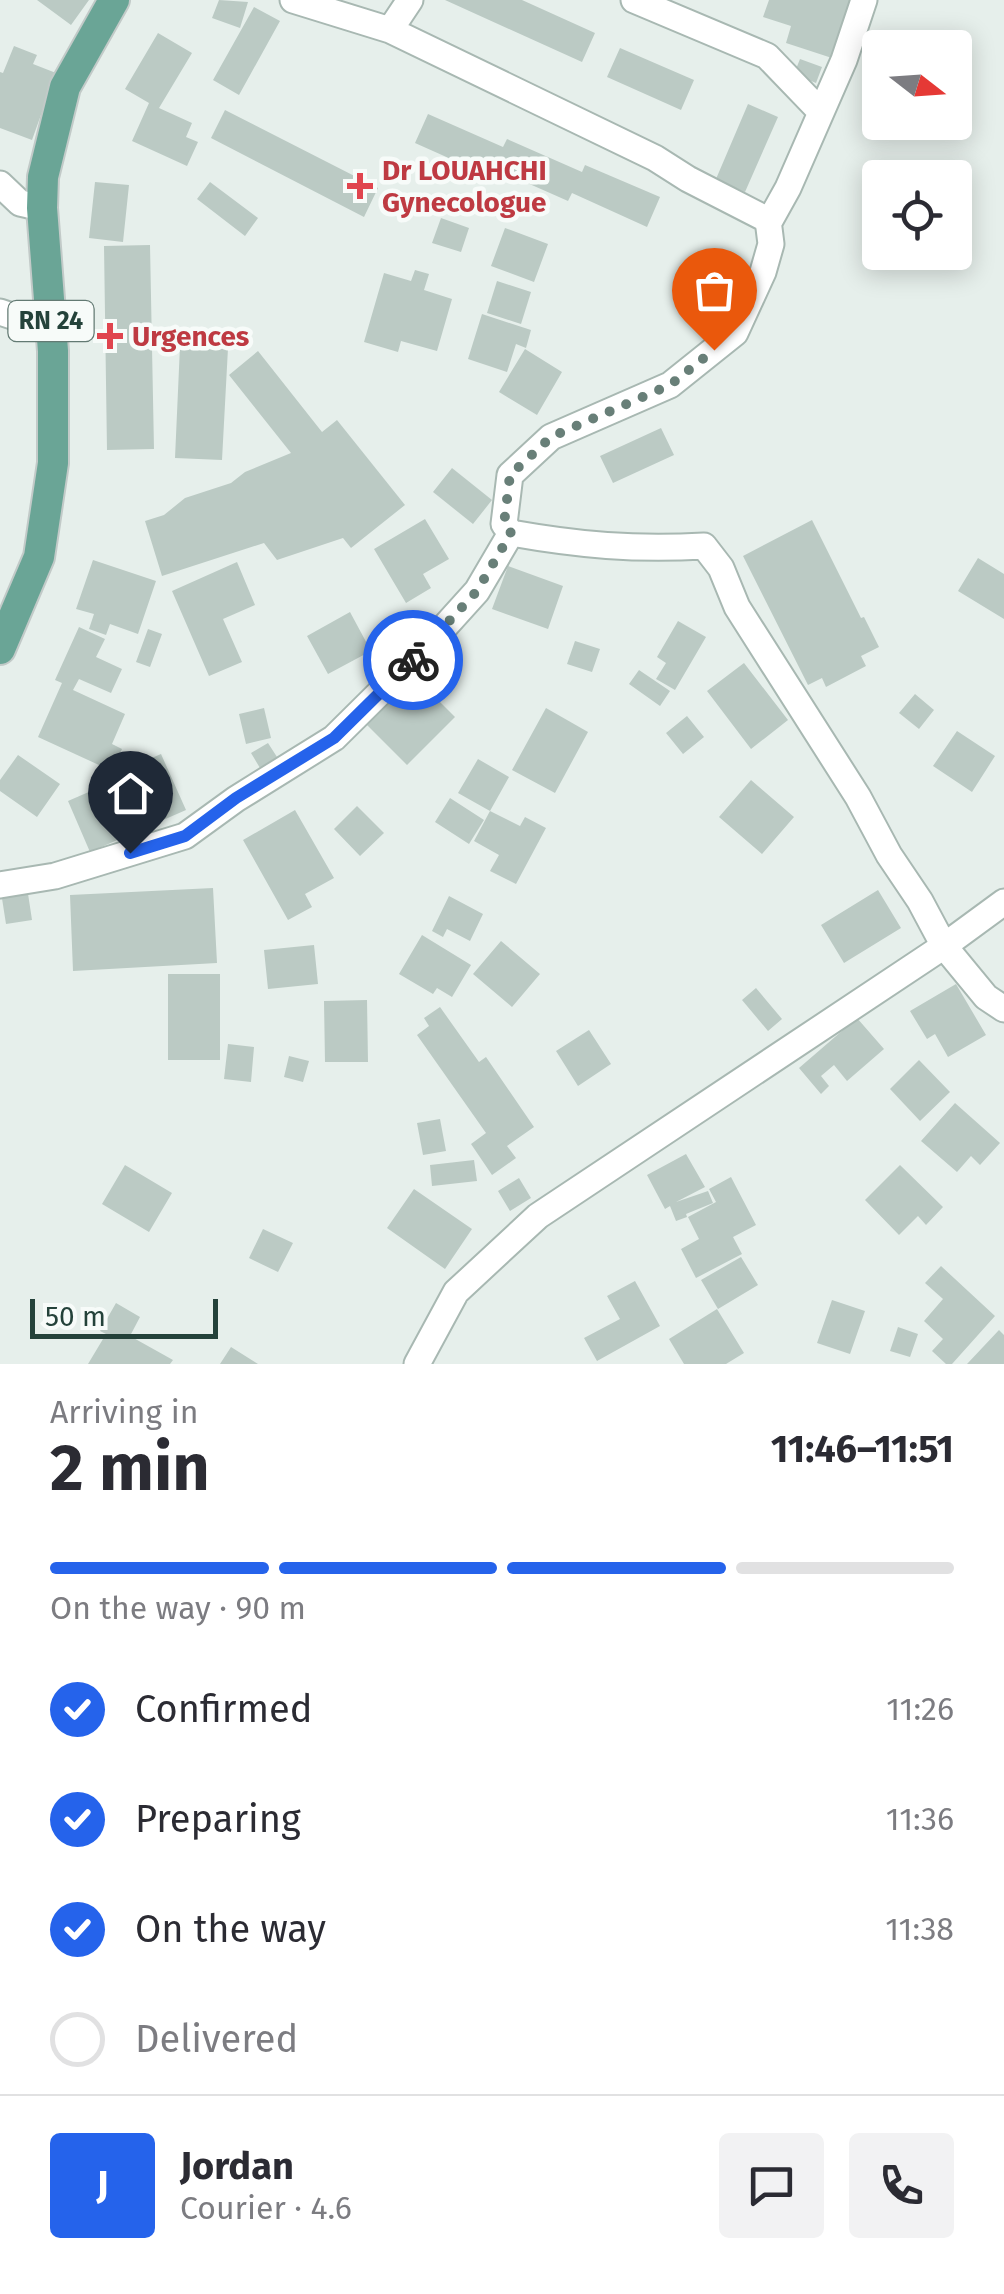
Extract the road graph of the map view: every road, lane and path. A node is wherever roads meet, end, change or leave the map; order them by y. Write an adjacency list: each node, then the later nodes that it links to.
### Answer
1 (114, 0): 9 (main road, RN 24)
2 (292, 0): 6 (street)
3 (410, 0): 6 (street)
4 (634, 0): 7 (street)
5 (864, 0): 7 (street)
6 (390, 30): 10 (street)
7 (820, 111): 10 (street)
8 (0, 184): 9 (street)
9 (42, 208): 12 (main road, RN 24)
10 (768, 224): 13 (street)
11 (0, 312): 12 (street)
12 (51, 329): 14 (main road, RN 24)
13 (511, 533): 15 (street); 17 (street)
14 (0, 649)
15 (0, 886)
16 (1004, 902): 17 (street)
17 (944, 946): 18 (street); 19 (street)
18 (1004, 1009)
19 (417, 1364)

